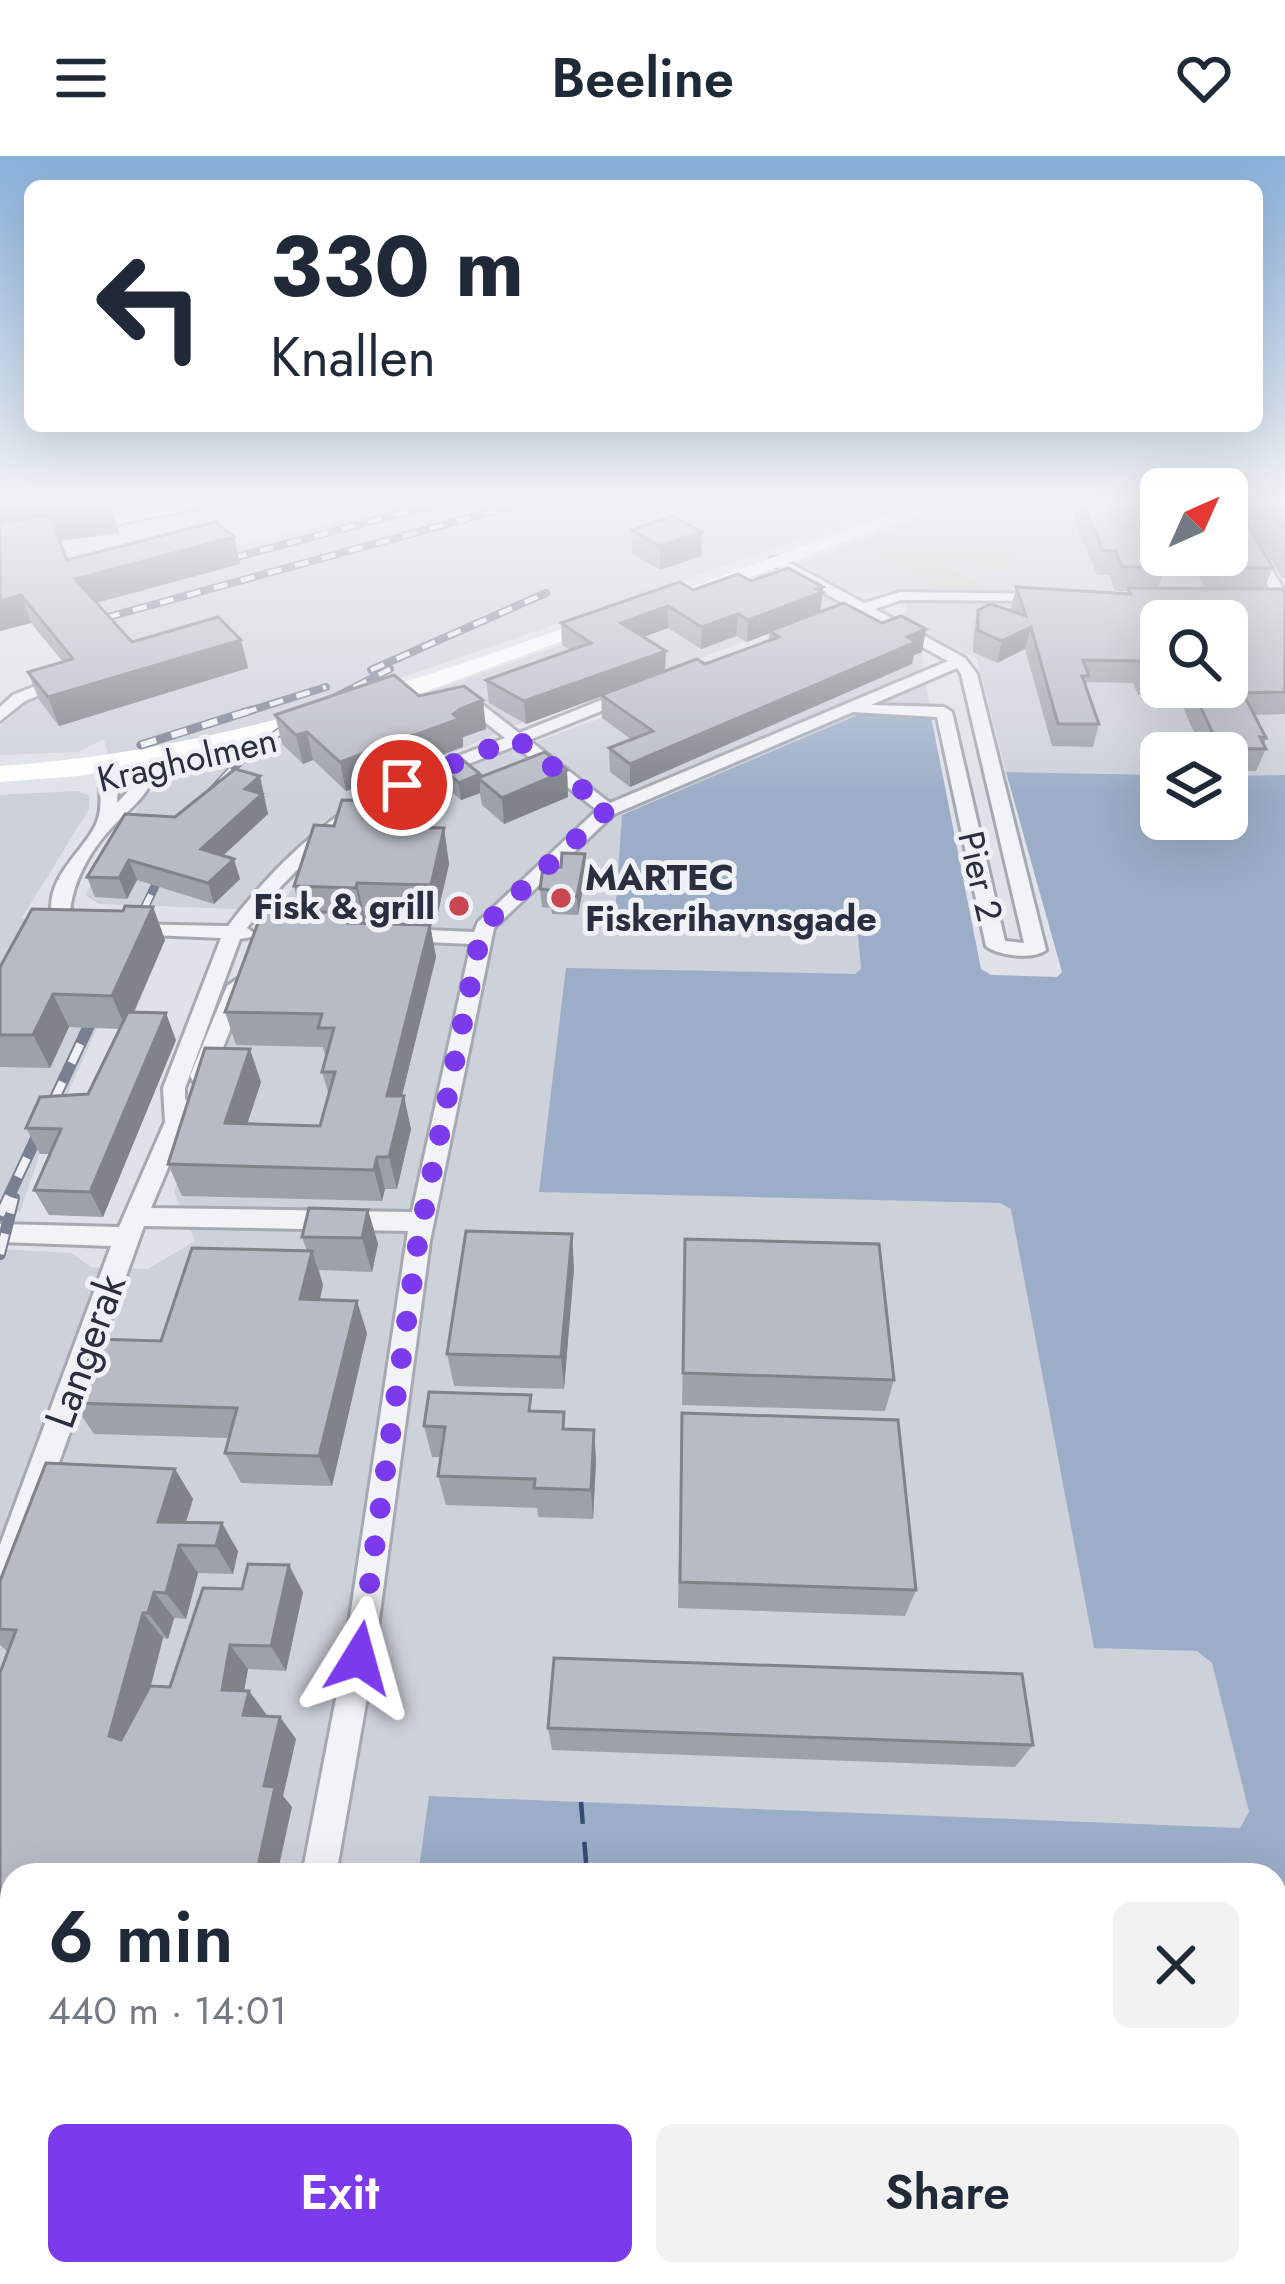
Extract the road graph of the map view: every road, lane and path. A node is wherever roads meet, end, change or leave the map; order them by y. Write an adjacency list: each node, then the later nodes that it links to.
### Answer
1 (844, 598): 5 (street)
2 (901, 598): 5 (street)
3 (1263, 601): 4 (street)
4 (1285, 602)
5 (860, 607): 7 (street); 8 (street)
6 (626, 614): 15 (street, Kragholmen)
7 (817, 623)
8 (960, 661): 12 (street); 12 (street, Pier 2)
9 (58, 682): 13 (street)
10 (647, 688): 14 (street, Langerak)
11 (473, 705): 14 (street)
12 (846, 708): 18 (street)
13 (0, 716)
14 (515, 738): 18 (street); 20 (street, Langerak)
15 (126, 773): 16 (street, Kragholmen); 17 (street, Kragholmen); 19 (street); 19 (street)
16 (0, 774)
17 (0, 788)
18 (608, 809): 22 (street)
19 (106, 822): 20 (street)
20 (243, 929): 24 (street, Langerak)
21 (391, 935): 22 (street)
22 (480, 938): 23 (street)
23 (422, 1222): 24 (street); 27 (street)
24 (131, 1227): 25 (street); 26 (street, Langerak)
25 (0, 1233)
26 (0, 1586)
27 (321, 1863)

